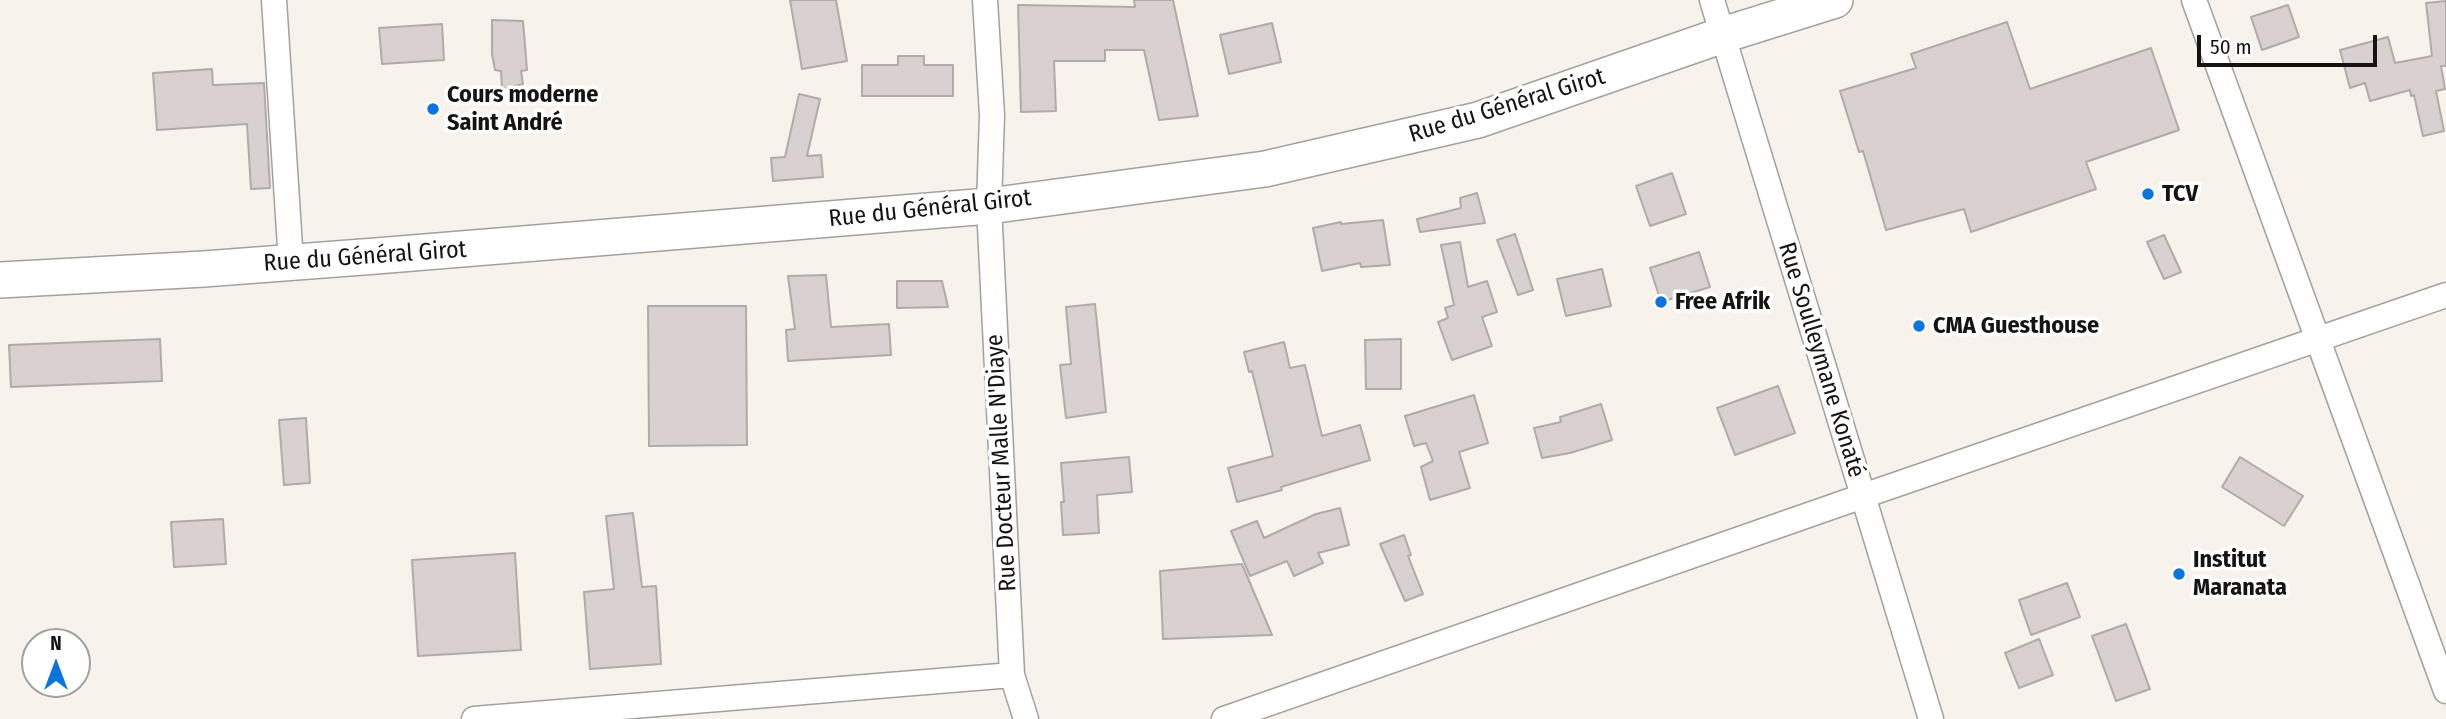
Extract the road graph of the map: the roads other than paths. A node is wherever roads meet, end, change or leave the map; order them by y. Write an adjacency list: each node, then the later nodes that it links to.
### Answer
1 (274, 0): 8 (street)
2 (985, 0): 7 (street, Rue Docteur Malle N'Diaye)
3 (1712, 0): 6 (street, Rue Soulleymane Konaté)
4 (1835, 0): 6 (highway, Rue du Général Girot)
5 (2194, 0): 11 (street)
6 (1723, 35): 7 (highway, Rue du Général Girot); 12 (street, Rue Soulleymane Konaté)
7 (989, 206): 8 (highway, Rue du Général Girot); 13 (street, Rue Docteur Malle N'Diaye)
8 (291, 262): 9 (highway, Rue du Général Girot)
9 (0, 280)
10 (2446, 295): 11 (street)
11 (2319, 340): 12 (street); 14 (street)
12 (1863, 496): 17 (street); 18 (street, Rue Soulleymane Konaté)
13 (1012, 675): 15 (street); 16 (street, Rue Docteur Malle N'Diaye)
14 (2446, 691)
15 (474, 719)
16 (1026, 719)
17 (1224, 719)
18 (1931, 719)

